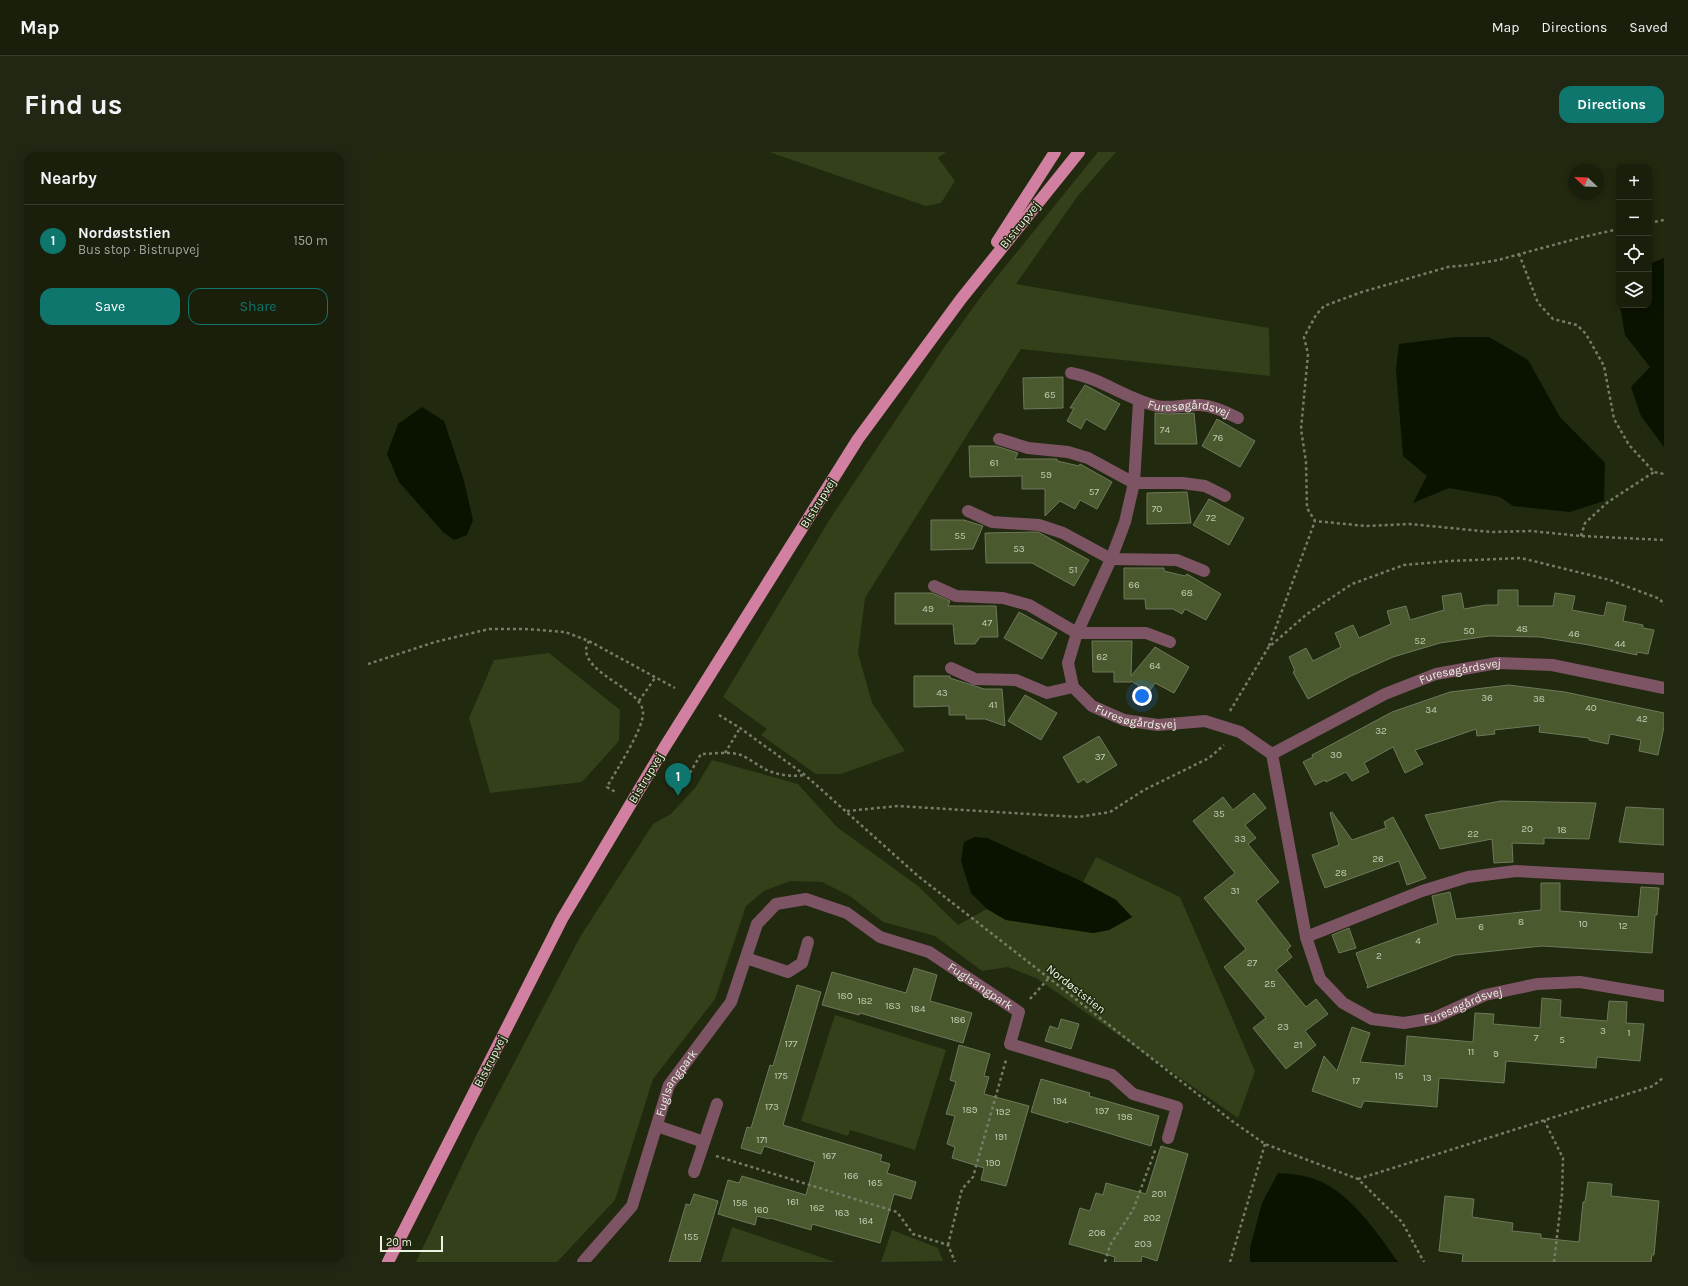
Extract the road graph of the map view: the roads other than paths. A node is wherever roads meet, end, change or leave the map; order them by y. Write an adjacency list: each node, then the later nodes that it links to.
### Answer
1 (1055, 152): 3 (main road, Bistrupvej)
2 (1079, 152): 3 (main road, Bistrupvej)
3 (961, 299): 30 (main road, Bistrupvej)
4 (1071, 373): 5 (street, Furesøgårdsvej)
5 (1139, 401): 6 (street, Furesøgårdsvej); 8 (street, Furesøgårdsvej)
6 (1238, 418)
7 (999, 439): 8 (street)
8 (1134, 482): 9 (street); 11 (street, Furesøgårdsvej)
9 (1225, 496)
10 (968, 510): 11 (street)
11 (1112, 559): 12 (street); 14 (street, Furesøgårdsvej)
12 (1204, 571)
13 (934, 586): 14 (street)
14 (1078, 632): 15 (street); 17 (street, Furesøgårdsvej)
15 (1170, 642)
16 (951, 668): 17 (street)
17 (1073, 687): 19 (street, Furesøgårdsvej)
18 (1664, 688): 19 (street, Furesøgårdsvej)
19 (1272, 754): 21 (street, Furesøgårdsvej)
20 (1664, 879): 21 (street)
21 (1306, 937): 24 (street, Furesøgårdsvej)
22 (808, 942): 23 (street)
23 (746, 958): 26 (street, Fuglsangpark); 27 (street, Fuglsangpark)
24 (1664, 996)
25 (717, 1104): 28 (street)
26 (657, 1126): 28 (street, Fuglsangpark); 31 (street, Fuglsangpark)
27 (1168, 1138)
28 (702, 1147): 29 (street)
29 (694, 1172)
30 (388, 1262)
31 (583, 1262)

